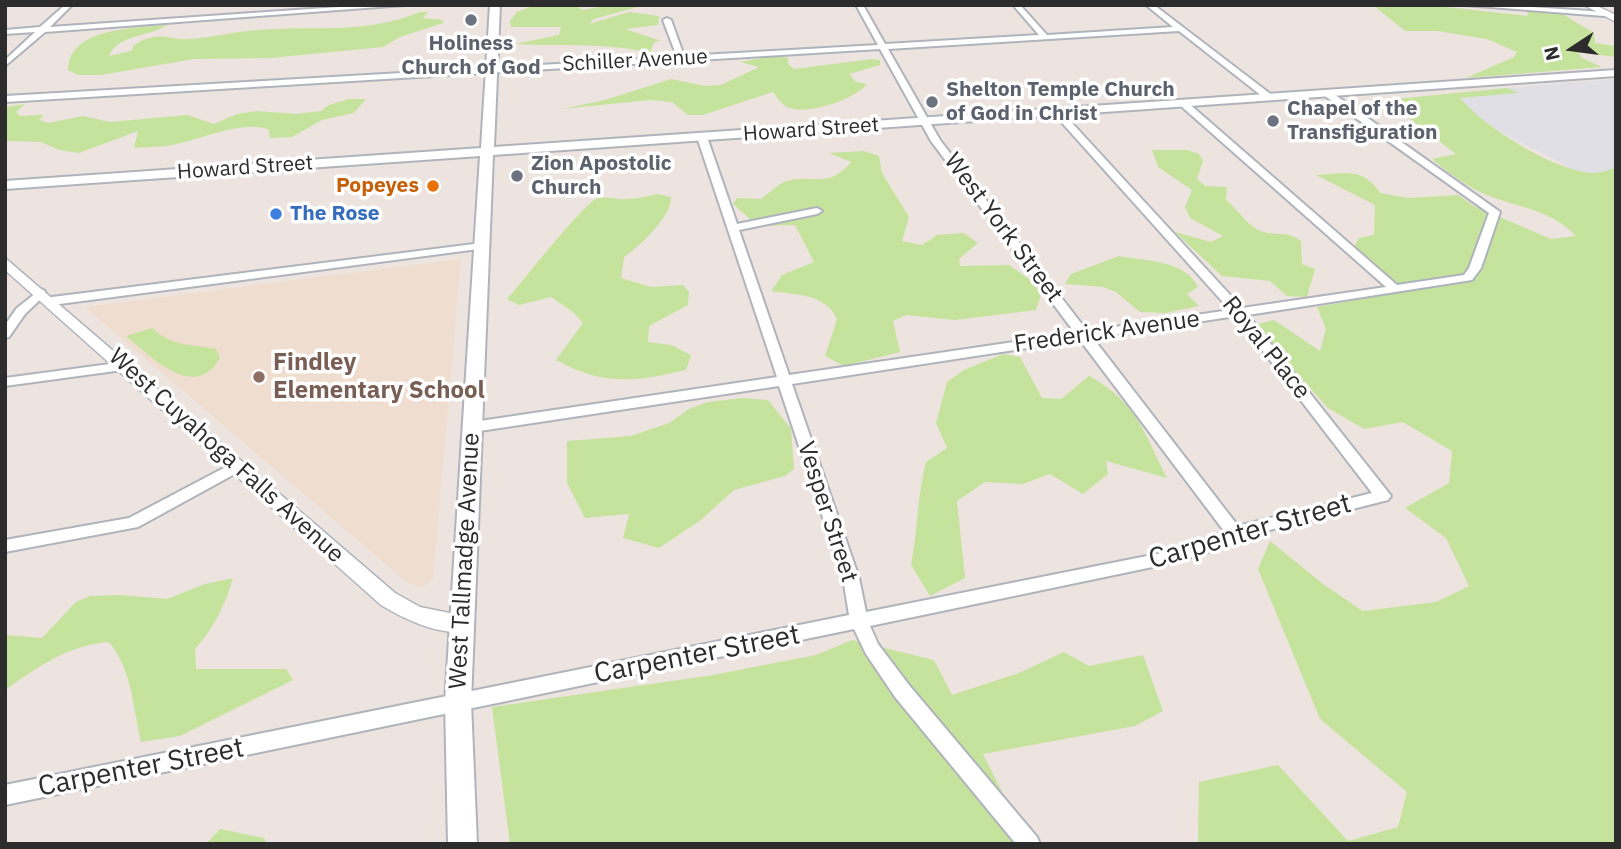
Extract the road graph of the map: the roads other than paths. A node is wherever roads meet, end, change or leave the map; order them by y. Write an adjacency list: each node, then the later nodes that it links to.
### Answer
1 (69, 5): 12 (street)
2 (402, 5): 12 (street)
3 (495, 5): 19 (main road, West Tallmadge Avenue)
4 (859, 5): 16 (street, West York Street)
5 (1016, 5): 15 (street)
6 (1149, 5): 13 (street)
7 (1468, 5): 9 (street)
8 (1588, 5): 9 (street)
9 (1604, 13): 10 (street)
10 (1616, 19)
11 (667, 20): 17 (street)
12 (44, 29): 14 (street); 18 (street)
13 (1180, 29): 15 (street, Schiller Avenue); 22 (street)
14 (5, 32)
15 (1045, 37): 16 (street, Schiller Avenue)
16 (883, 46): 17 (street, Schiller Avenue); 26 (street, West York Street)
17 (681, 58): 19 (street, Schiller Avenue)
18 (5, 64)
19 (492, 69): 23 (street, Schiller Avenue); 28 (main road, West Tallmadge Avenue)
20 (1616, 73): 21 (main road, Howard Street)
21 (1328, 94): 22 (main road, Howard Street); 34 (street, Frederick Avenue)
22 (1270, 98): 24 (main road, Howard Street)
23 (5, 99)
24 (1184, 104): 25 (main road, Howard Street); 34 (street)
25 (1058, 113): 26 (main road, Howard Street); 36 (street, Royal Place)
26 (926, 122): 27 (main road, Howard Street); 38 (street, West York Street)
27 (702, 137): 28 (main road, Howard Street); 31 (street, Vesper Street)
28 (488, 152): 29 (main road, Howard Street); 32 (main road, West Tallmadge Avenue)
29 (5, 185)
30 (817, 211): 31 (street)
31 (731, 228): 40 (street, Vesper Street)
32 (482, 246): 35 (street); 42 (main road, West Tallmadge Avenue)
33 (6, 263): 35 (street, West Cuyahoga Falls Avenue)
34 (1395, 289): 36 (street, Frederick Avenue)
35 (47, 297): 37 (street); 39 (street, West Cuyahoga Falls Avenue)
36 (1239, 312): 38 (street, Frederick Avenue); 44 (street, Royal Place)
37 (5, 334)
38 (1082, 335): 40 (street, Frederick Avenue); 45 (street, West York Street)
39 (125, 366): 41 (street); 43 (street, West Cuyahoga Falls Avenue)
40 (784, 380): 42 (street, Frederick Avenue); 47 (street, Vesper Street)
41 (5, 382)
42 (473, 428): 48 (main road, West Tallmadge Avenue)
43 (237, 466): 46 (street); 48 (street, West Cuyahoga Falls Avenue)
44 (1383, 496): 45 (street, Carpenter Street)
45 (1234, 533): 47 (street, Carpenter Street)
46 (5, 545)
47 (859, 622): 49 (street, Carpenter Street); 52 (street, Vesper Street)
48 (461, 623): 49 (main road, West Tallmadge Avenue)
49 (458, 702): 50 (street, Carpenter Street); 51 (main road, West Tallmadge Avenue)
50 (5, 795)
51 (463, 844)
52 (1030, 844)

